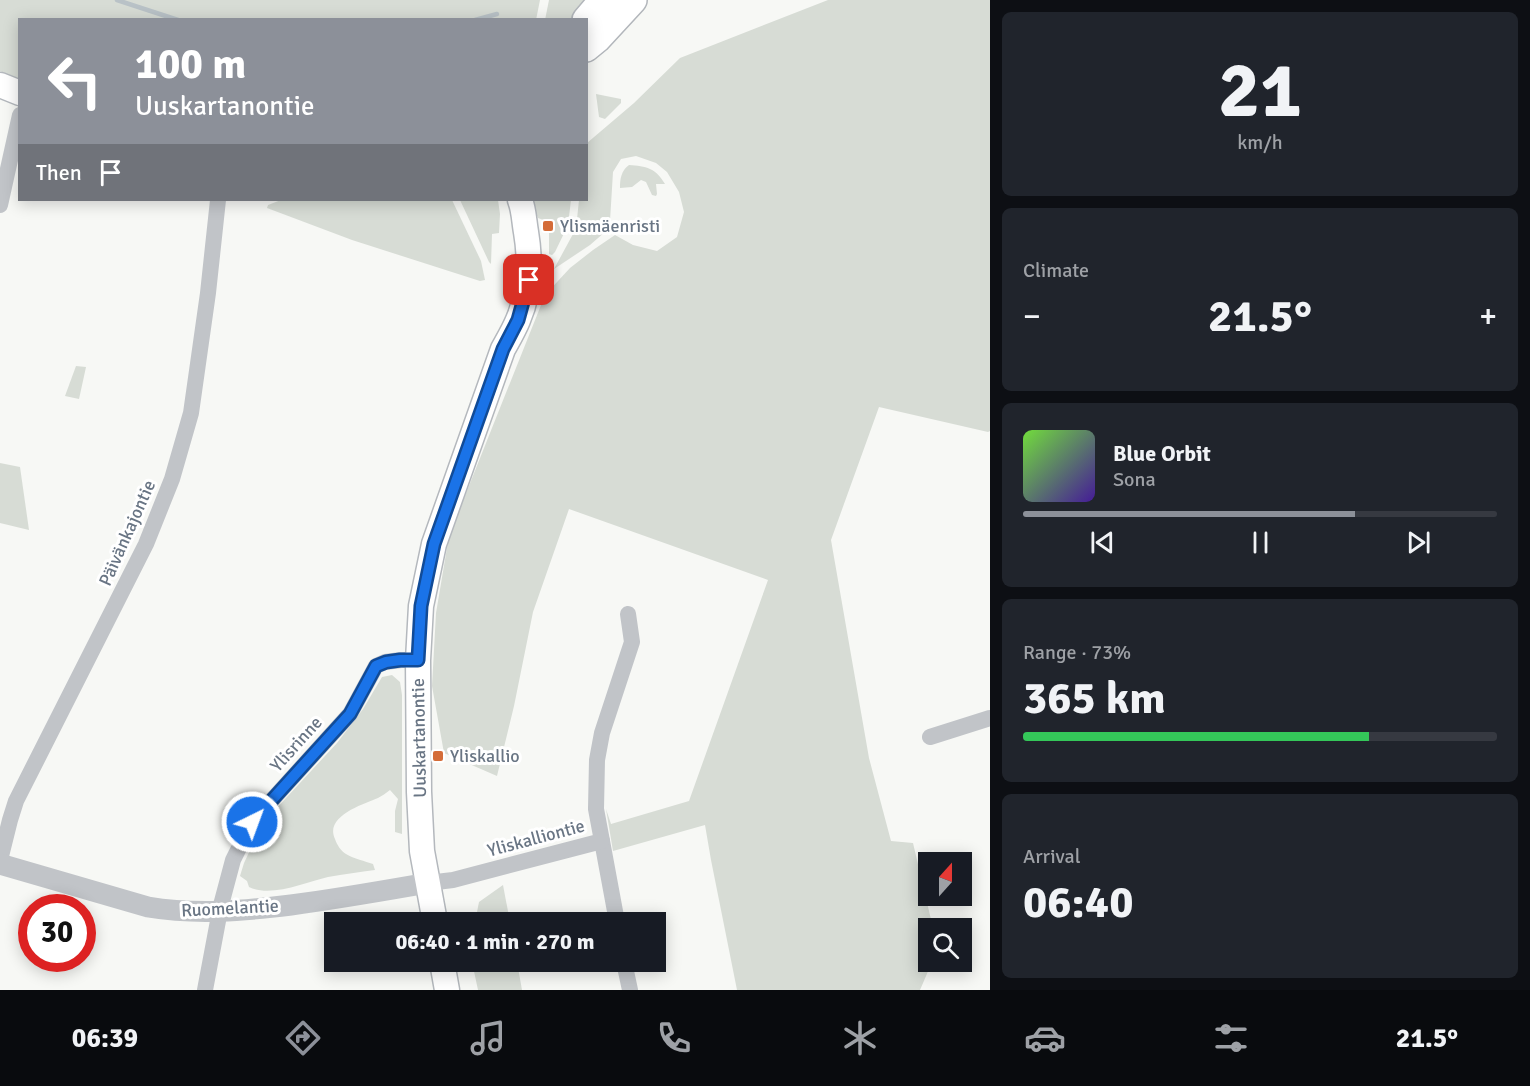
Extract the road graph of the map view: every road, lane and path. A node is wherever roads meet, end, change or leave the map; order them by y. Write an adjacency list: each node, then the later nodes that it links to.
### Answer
1 (603, 0): 3 (main road)
2 (633, 0): 4 (main road)
3 (588, 18)
4 (588, 46)
5 (0, 86): 6 (main road)
6 (18, 92)
7 (18, 124): 11 (street)
8 (218, 201): 18 (street, Päivänkajontie)
9 (502, 201): 12 (main road, Uuskartanontie)
10 (520, 201): 12 (main road, Uuskartanontie)
11 (0, 205)
12 (503, 349): 14 (main road, Uuskartanontie)
13 (628, 614): 17 (street, Yliskalliontie)
14 (418, 660): 20 (main road, Uuskartanontie); 21 (street, Ylisrinne)
15 (990, 717): 16 (street)
16 (930, 737)
17 (602, 841): 20 (street, Yliskalliontie); 23 (street)
18 (0, 860)
19 (0, 864): 21 (street, Ruomelantie)
20 (428, 883): 21 (street, Ruomelantie); 22 (main road, Uuskartanontie)
21 (220, 912): 26 (street, Ylisrinne)
22 (433, 912)
23 (615, 912)
24 (444, 972): 27 (main road)
25 (626, 972): 28 (street)
26 (206, 990)
27 (447, 990)
28 (630, 990)

